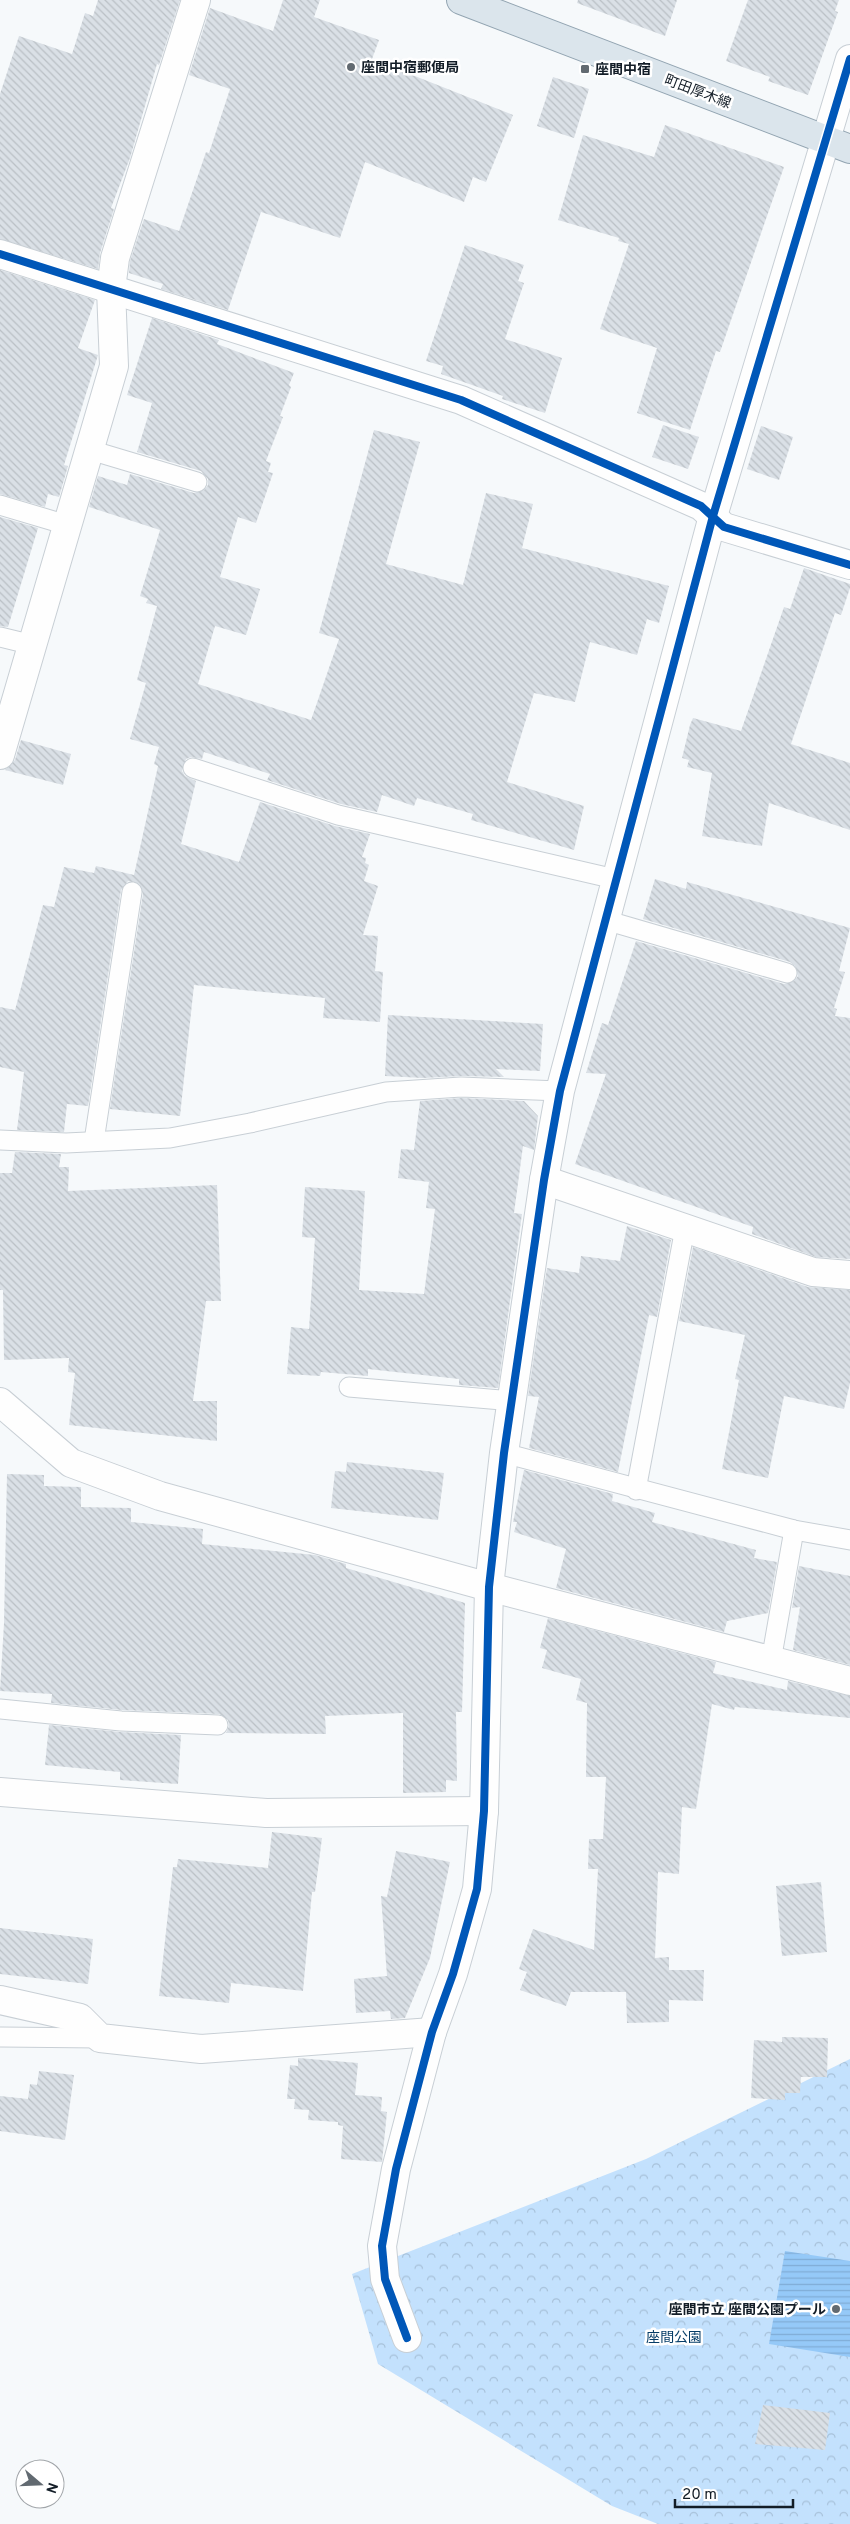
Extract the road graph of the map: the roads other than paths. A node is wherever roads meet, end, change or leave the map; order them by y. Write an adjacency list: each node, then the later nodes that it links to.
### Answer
1 (196, 0): 6 (street)
2 (462, 0): 4 (main road, 町田厚木線)
3 (850, 59): 4 (street)
4 (838, 145): 10 (street)
5 (0, 254): 6 (street)
6 (111, 289): 7 (street); 10 (street)
7 (90, 450): 8 (lane); 11 (street)
8 (197, 482)
9 (0, 505): 11 (lane)
10 (713, 516): 12 (street); 17 (street)
11 (67, 525): 14 (street)
12 (850, 565)
13 (0, 637): 14 (lane)
14 (32, 645): 15 (street)
15 (0, 756)
16 (193, 768): 17 (lane)
17 (615, 879): 19 (street)
18 (132, 892): 23 (lane)
19 (606, 920): 20 (lane); 21 (street)
20 (787, 973)
21 (560, 1091): 23 (lane); 24 (street)
22 (0, 1140): 23 (lane)
23 (94, 1141)
24 (544, 1180): 25 (street); 28 (street)
25 (685, 1228): 26 (street); 31 (lane)
26 (850, 1275)
27 (348, 1387): 28 (lane)
28 (512, 1401): 30 (street)
29 (0, 1402): 34 (street)
30 (504, 1453): 31 (lane); 34 (street)
31 (636, 1490): 32 (lane)
32 (794, 1530): 33 (lane); 35 (lane)
33 (850, 1540)
34 (489, 1587): 35 (street); 40 (street)
35 (771, 1661): 36 (street)
36 (850, 1682)
37 (0, 1709): 38 (lane)
38 (218, 1725)
39 (0, 1792): 40 (street)
40 (484, 1811): 42 (street)
41 (0, 2000): 44 (street)
42 (432, 2032): 44 (street); 45 (street)
43 (0, 2037): 44 (lane)
44 (100, 2038)
45 (407, 2338)

